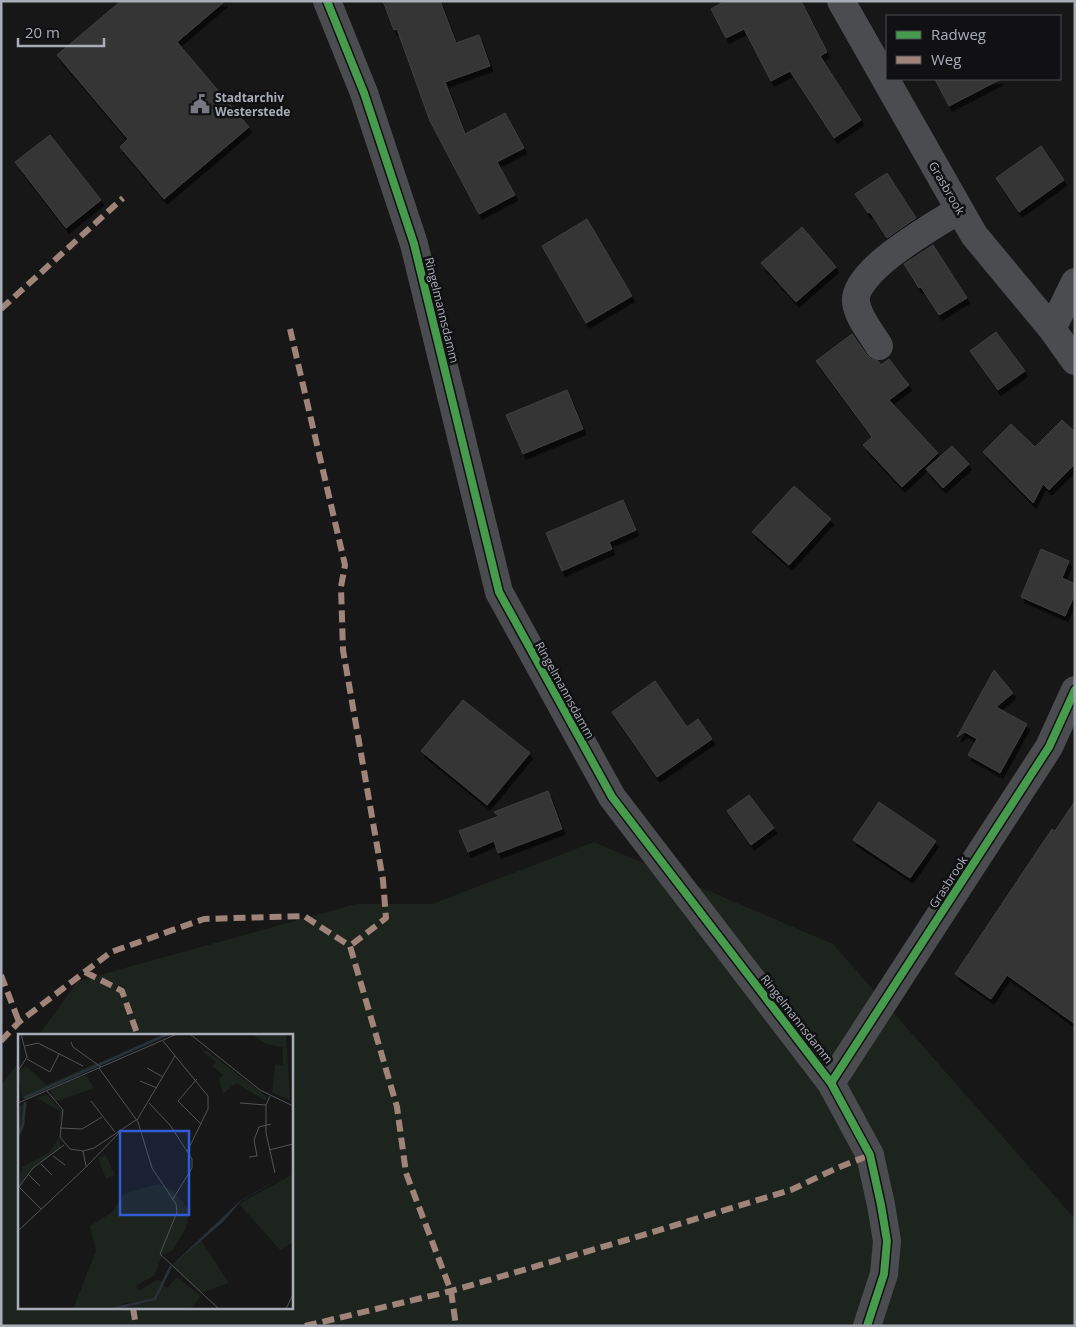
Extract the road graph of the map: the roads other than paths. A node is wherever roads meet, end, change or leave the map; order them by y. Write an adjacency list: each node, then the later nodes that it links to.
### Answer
1 (327, 1): 9 (street, Ringelmannsdamm)
2 (841, 1): 3 (street, Grasbrook)
3 (959, 210): 5 (street, Grasbrook); 6 (street)
4 (1075, 282): 5 (street)
5 (1052, 329): 7 (street, Grasbrook)
6 (879, 346)
7 (1075, 361)
8 (1075, 690): 9 (street, Grasbrook)
9 (832, 1083): 10 (street, Ringelmannsdamm)
10 (867, 1326)

